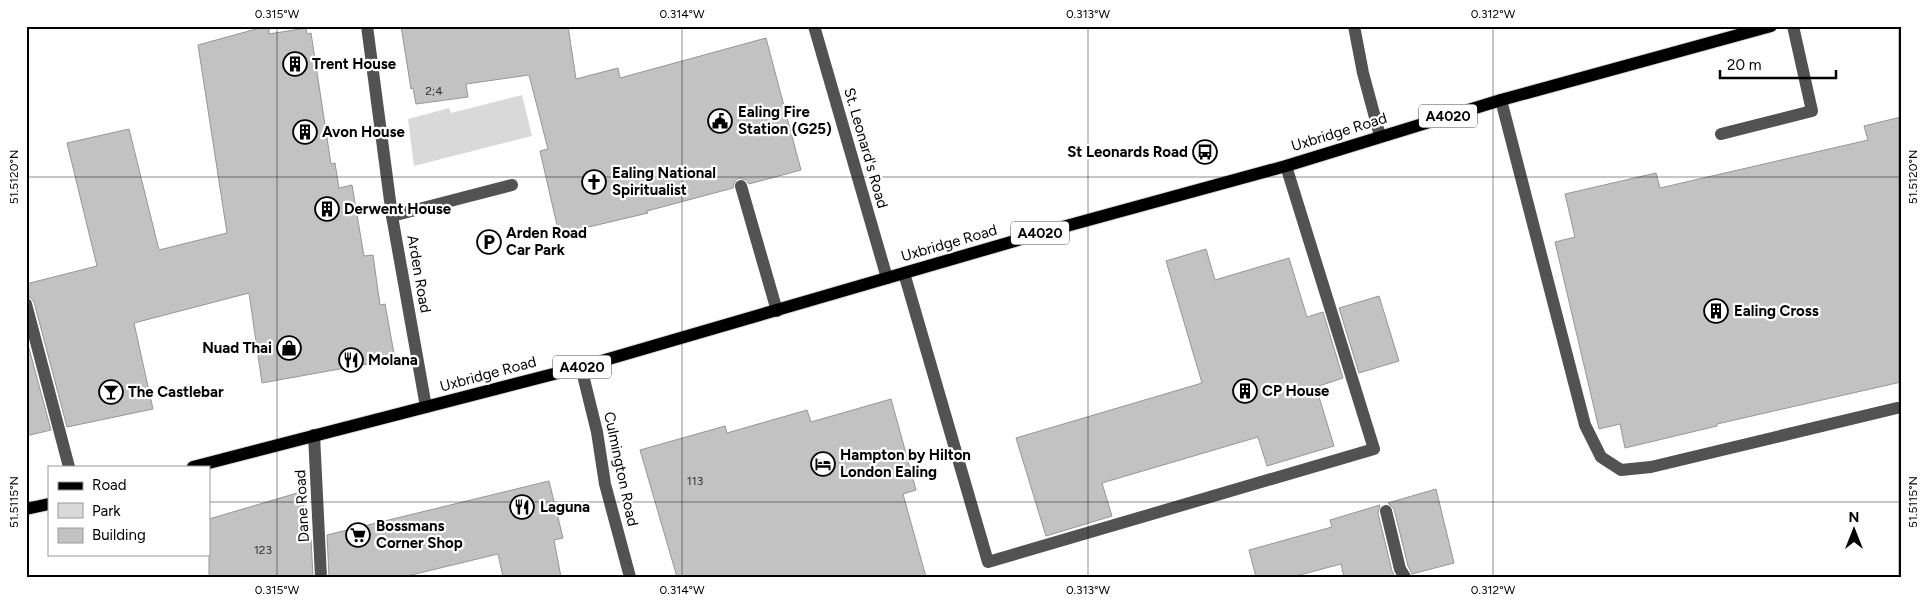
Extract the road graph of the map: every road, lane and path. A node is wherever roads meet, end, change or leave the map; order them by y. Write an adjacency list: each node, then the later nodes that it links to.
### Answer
1 (367, 26): 12 (street, Arden Road)
2 (814, 26): 14 (street, St. Leonard's Road)
3 (1354, 26): 8 (street)
4 (1771, 26): 6 (main road, Uxbridge Road / A4020)
5 (1793, 26): 7 (street)
6 (1501, 100): 8 (main road, Uxbridge Road / A4020); 19 (street)
7 (1721, 134)
8 (1380, 136): 9 (main road, Uxbridge Road / A4020)
9 (1286, 166): 13 (main road, Uxbridge Road / A4020); 13 (street)
10 (512, 185): 12 (street)
11 (741, 186): 16 (street)
12 (392, 216): 18 (street, Arden Road)
13 (904, 274): 14 (main road, Uxbridge Road / A4020)
14 (887, 278): 16 (main road, Uxbridge Road / A4020)
15 (26, 304): 21 (street)
16 (778, 311): 17 (main road, Uxbridge Road / A4020)
17 (581, 367): 18 (main road, Uxbridge Road / A4020); 27 (street, Culmington Road)
18 (426, 407): 20 (main road, Uxbridge Road / A4020)
19 (1897, 408)
20 (314, 435): 22 (main road, Uxbridge Road / A4020); 26 (street, Dane Road)
21 (69, 466)
22 (197, 466)
23 (48, 504): 24 (main road)
24 (26, 510)
25 (1386, 511): 28 (street)
26 (321, 577)
27 (630, 577)
28 (1405, 577)

